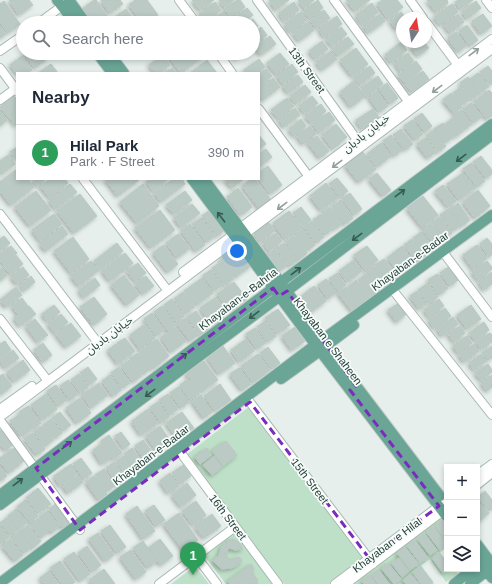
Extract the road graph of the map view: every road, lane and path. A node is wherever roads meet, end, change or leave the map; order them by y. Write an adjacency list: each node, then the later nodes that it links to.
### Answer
1 (179, 0): 12 (street)
2 (257, 0): 32 (street, 13th Street)
3 (334, 0): 28 (street)
4 (410, 0): 8 (street)
5 (486, 0): 7 (street)
6 (65, 1): 9 (street); 10 (main road); 11 (main road)
7 (492, 8)
8 (419, 12)
9 (47, 16)
10 (72, 16)
11 (79, 16)
12 (191, 16)
13 (432, 30): 22 (street)
14 (492, 39): 22 (street, خیابان بادبان, one-way to 14)
15 (16, 40): 17 (street)
16 (492, 48): 22 (street, خیابان بادبان)
17 (0, 51)
18 (102, 60): 23 (main road)
19 (114, 60): 24 (main road)
20 (223, 60): 25 (street)
21 (0, 68): 26 (street)
22 (459, 68): 28 (street, خیابان بادبان)
23 (111, 72)
24 (123, 72)
25 (231, 72)
26 (16, 90): 27 (street)
27 (0, 100)
28 (410, 104): 32 (street, خیابان بادبان)
29 (260, 110): 36 (street)
30 (492, 124): 43 (main road, Khayaban-e-Bahria, one-way to 30)
31 (492, 135): 43 (main road, Khayaban-e-Bahria, one-way to 43)
32 (359, 143): 36 (street, خیابان بادبان)
33 (85, 180): 42 (street)
34 (193, 180): 40 (main road, Khayaban e Shaheen, one-way to 34)
35 (205, 180): 40 (main road, Khayaban e Shaheen)
36 (311, 180): 40 (street, خیابان بادبان)
37 (0, 214): 47 (street)
38 (492, 215): 41 (main road, Khayaban-e-Badar)
39 (492, 222): 41 (main road, Khayaban-e-Badar)
40 (239, 234): 42 (street, خیابان بادبان); 43 (main road, Khayaban e Shaheen)
41 (444, 254): 44 (main road, Khayaban-e-Badar); 45 (street)
42 (167, 288): 47 (street, خیابان بادبان)
43 (280, 289): 48 (main road, Khayaban e Shaheen); 56 (main road, Khayaban-e-Bahria)
44 (394, 291): 48 (main road, Khayaban-e-Badar); 52 (street)
45 (492, 317)
46 (0, 319): 49 (street)
47 (96, 341): 49 (street, خیابان بادبان)
48 (321, 346): 50 (main road, Khayaban-e-Badar); 62 (main road, Khayaban e Shaheen)
49 (46, 379): 51 (street, خیابان بادبان); 53 (street, خیابان بادبان)
50 (248, 400): 54 (main road, Khayaban-e-Badar); 67 (street, 15th Street)
51 (0, 409)
52 (492, 415)
53 (0, 418): 56 (street)
54 (180, 451): 63 (street, 16th Street); 64 (main road, Khayaban-e-Badar)
55 (492, 464): 57 (street)
56 (38, 471): 60 (main road, Khayaban-e-Bahria, one-way to 56); 61 (main road, Khayaban-e-Bahria); 64 (street)
57 (480, 473)
58 (492, 473): 59 (street)
59 (480, 482)
60 (0, 495)
61 (0, 505)
62 (444, 506): 67 (street)
63 (235, 527): 66 (street); 73 (street, 16th Street)
64 (78, 528): 69 (main road, Khayaban-e-Badar); 70 (main road, Khayaban-e-Badar)
65 (480, 552): 68 (main road)
66 (196, 556): 71 (street); 72 (street)
67 (371, 561): 74 (street, Khayaban e Hilal); 75 (street)
68 (485, 565): 76 (main road); 77 (main road)
69 (0, 584)
70 (9, 584)
71 (160, 584)
72 (216, 584)
73 (278, 584)
74 (335, 584)
75 (346, 584)
76 (454, 584)
77 (470, 584)

